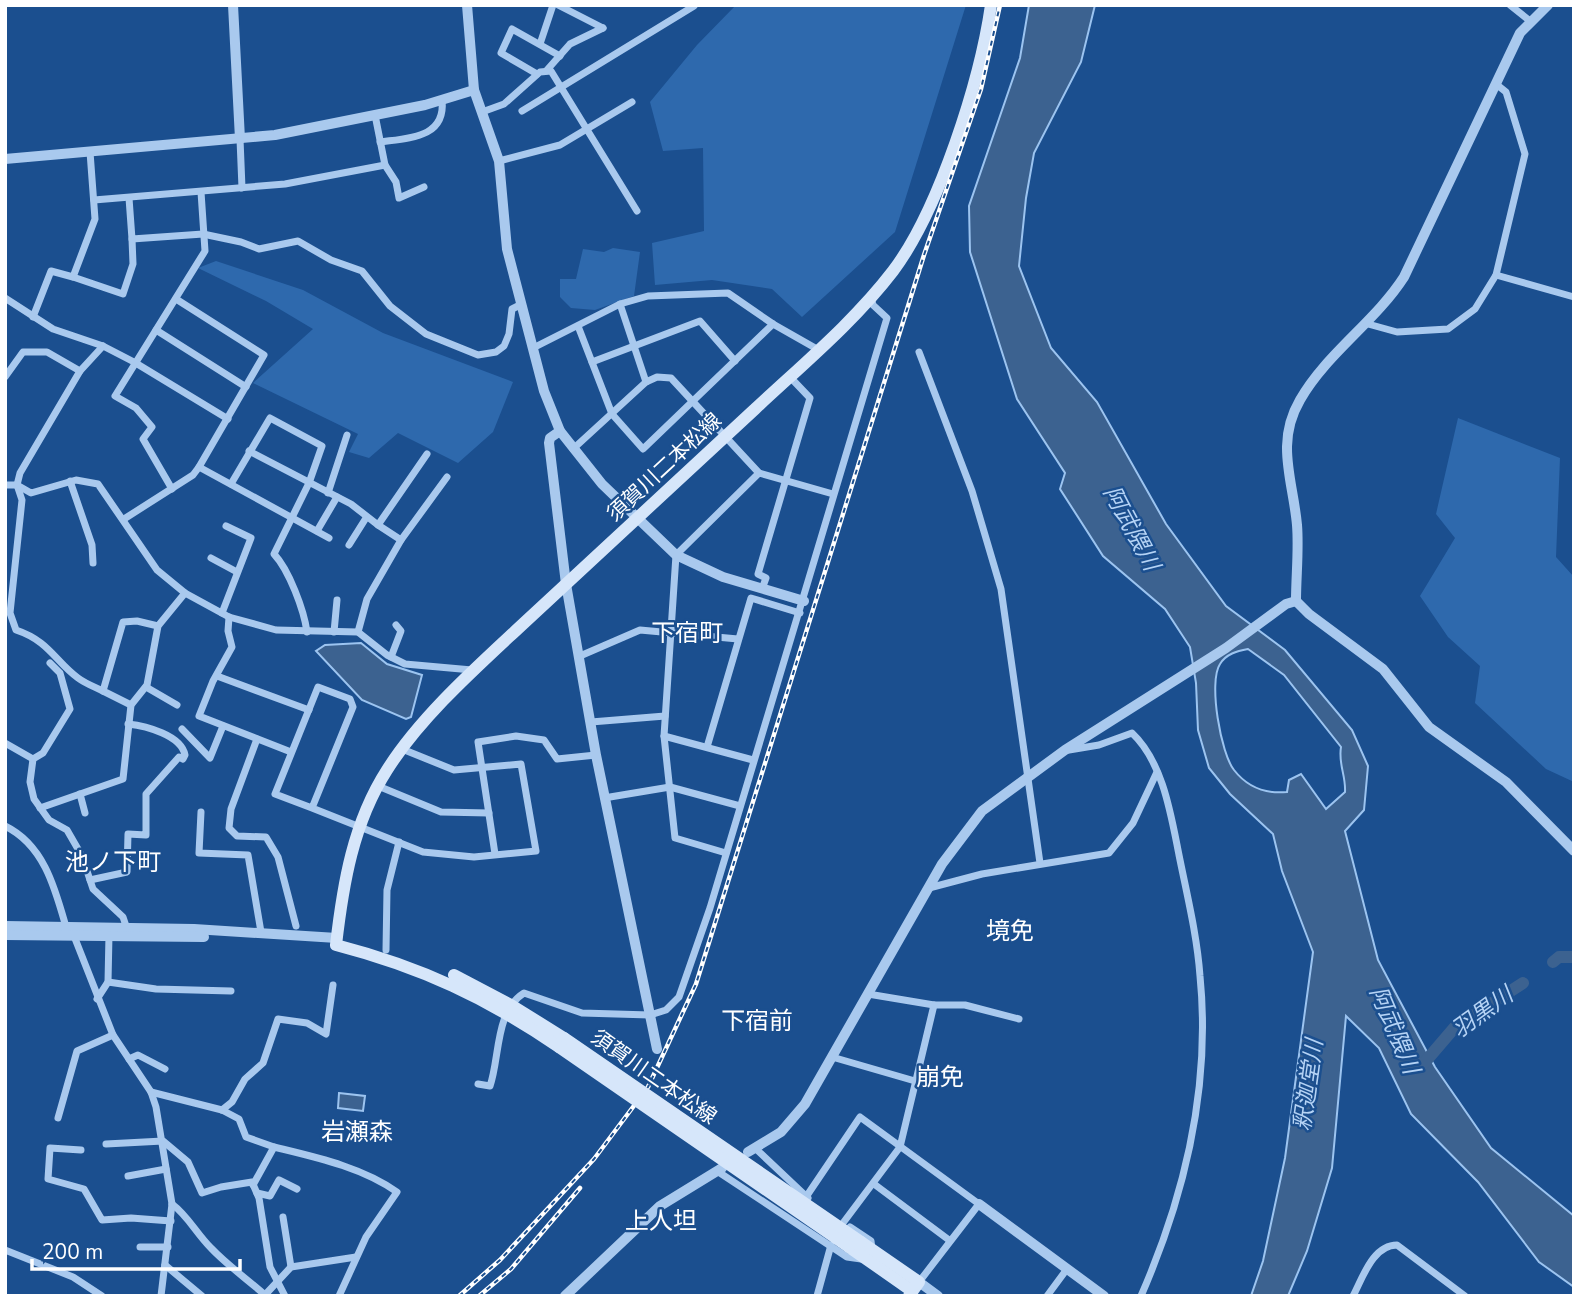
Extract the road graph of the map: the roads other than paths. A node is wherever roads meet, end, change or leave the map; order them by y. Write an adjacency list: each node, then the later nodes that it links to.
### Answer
1 (233, 5): 22 (street)
2 (467, 5): 15 (street)
3 (555, 5): 9 (street); 10 (street)
4 (991, 5): 39 (main road, 須賀川二本松線)
5 (1510, 5): 8 (street)
6 (1548, 5): 8 (street)
7 (694, 6): 14 (street)
8 (1530, 21): 13 (street)
9 (540, 44): 10 (street); 12 (street)
10 (560, 56): 11 (street)
11 (547, 70): 12 (street); 14 (street)
12 (537, 74): 19 (street)
13 (1496, 84): 36 (street); 46 (street)
14 (561, 88): 18 (street); 21 (street)
15 (474, 90): 16 (street); 19 (street)
16 (442, 100): 20 (street); 23 (street)
17 (632, 102): 21 (street)
18 (522, 111)
19 (482, 112): 26 (street)
20 (375, 115): 22 (street); 23 (street)
21 (584, 130): 26 (street); 33 (street)
22 (240, 139): 24 (street); 29 (street)
23 (380, 142): 27 (street)
24 (90, 152): 25 (street); 32 (street)
25 (5, 159)
26 (499, 162): 42 (street)
27 (385, 165): 28 (street); 29 (street)
28 (424, 187)
29 (242, 188): 30 (street)
30 (201, 192): 31 (street); 34 (street)
31 (129, 198): 32 (street); 35 (street)
32 (93, 200): 37 (street)
33 (637, 211)
34 (203, 234): 35 (street); 40 (street); 42 (street)
35 (132, 239): 37 (street)
36 (1496, 275): 38 (street); 46 (street)
37 (73, 277): 44 (street)
38 (1574, 297)
39 (871, 298): 52 (main road, 須賀川二本松線); 82 (street)
40 (176, 299): 48 (street); 61 (street)
41 (7, 303): 44 (street)
42 (522, 304): 51 (street)
43 (620, 304): 45 (street); 47 (street); 50 (street)
44 (33, 317): 49 (street)
45 (773, 324): 52 (street); 54 (street)
46 (1368, 324): 104 (street)
47 (578, 326): 51 (street); 56 (street)
48 (156, 330): 55 (street); 61 (street)
49 (103, 346): 55 (street); 57 (street)
50 (635, 346): 54 (street); 56 (street); 60 (street)
51 (533, 348): 65 (street)
52 (817, 349): 59 (main road, 須賀川二本松線)
53 (919, 352): 142 (street)
54 (735, 361): 62 (street)
55 (134, 362): 64 (street); 80 (street)
56 (592, 362): 63 (street)
57 (80, 371): 58 (street); 79 (street)
58 (5, 377)
59 (790, 377): 67 (main road, 須賀川二本松線); 75 (street)
60 (646, 382): 62 (street); 63 (street)
61 (246, 387): 64 (street)
62 (691, 402): 63 (street); 67 (street)
63 (612, 414): 68 (street)
64 (228, 419): 71 (street)
65 (560, 431): 68 (street); 98 (street)
66 (347, 435): 81 (street)
67 (726, 436): 72 (street); 87 (main road, 須賀川二本松線)
68 (573, 449): 87 (street)
69 (249, 451): 76 (street); 76 (street); 77 (street)
70 (427, 454): 88 (street)
71 (199, 467): 77 (street); 80 (street)
72 (759, 473): 75 (street); 94 (street)
73 (447, 477): 92 (street)
74 (70, 481): 79 (street); 86 (street); 96 (street)
75 (787, 481): 82 (street); 99 (street)
76 (309, 483): 81 (street); 84 (street)
77 (231, 484): 84 (street)
78 (5, 485): 79 (street)
79 (17, 485): 100 (street)
80 (172, 489): 86 (street)
81 (328, 493): 83 (street)
82 (834, 494): 103 (street)
83 (337, 497): 85 (street); 90 (street)
84 (291, 516): 90 (street); 111 (street)
85 (366, 518): 88 (street); 93 (street)
86 (124, 519): 101 (street)
87 (637, 519): 94 (street); 98 (main road, 須賀川二本松線)
88 (378, 524): 92 (street)
89 (226, 526): 97 (street)
90 (317, 531): 91 (street)
91 (328, 538)
92 (401, 540): 113 (street)
93 (349, 545)
94 (676, 555): 99 (street); 110 (street)
95 (211, 558): 97 (street)
96 (93, 563)
97 (237, 572): 107 (street)
98 (566, 584): 115 (street); 118 (main road, 須賀川二本松線)
99 (762, 590): 103 (street)
100 (11, 591): 105 (street); 121 (street)
101 (185, 593): 107 (street); 109 (street)
102 (337, 600): 112 (street)
103 (804, 601): 106 (street)
104 (1296, 601): 135 (street); 156 (street)
105 (5, 602)
106 (800, 613): 114 (street); 139 (street)
107 (225, 615): 111 (street); 119 (street)
108 (396, 625): 116 (street)
109 (158, 626): 120 (street); 121 (street)
110 (671, 631): 114 (street); 115 (street); 125 (street)
111 (307, 632): 112 (street)
112 (334, 632): 113 (street)
113 (358, 632): 116 (street)
114 (738, 639): 133 (street)
115 (580, 656): 126 (street)
116 (391, 657): 118 (street)
117 (50, 663): 138 (street)
118 (473, 670): 134 (main road, 須賀川二本松線)
119 (217, 676): 124 (street); 128 (street)
120 (146, 687): 122 (street); 123 (street)
121 (103, 691): 122 (street)
122 (131, 705): 127 (street)
123 (177, 705)
124 (309, 710): 136 (street); 149 (street)
125 (665, 716): 126 (street); 130 (street)
126 (591, 722): 137 (street)
127 (128, 724): 145 (street); 160 (street)
128 (223, 726): 129 (street); 131 (street)
129 (183, 729)
130 (664, 736): 133 (street); 144 (street)
131 (257, 739): 136 (street); 163 (street)
132 (5, 743): 138 (street)
133 (707, 747): 139 (street)
134 (402, 749): 140 (street); 143 (main road, 須賀川二本松線)
135 (1065, 750): 141 (street); 142 (street)
136 (291, 752): 149 (street)
137 (596, 755): 140 (street); 146 (street)
138 (33, 759): 148 (street)
139 (753, 760): 147 (street)
140 (482, 770): 152 (street); 158 (street)
141 (1157, 772): 159 (street); 234 (street)
142 (1030, 775): 159 (street); 161 (street)
143 (378, 786): 152 (street); 154 (main road, 須賀川二本松線)
144 (670, 787): 146 (street); 147 (street); 157 (street)
145 (80, 794): 148 (street); 151 (street)
146 (604, 798): 179 (street)
147 (740, 806): 157 (street)
148 (40, 808): 160 (street)
149 (312, 808): 154 (street)
150 (201, 811): 166 (street)
151 (85, 813)
152 (489, 813): 158 (street)
153 (5, 826): 164 (street)
154 (359, 827): 155 (street); 170 (main road, 須賀川二本松線)
155 (399, 842): 158 (street); 171 (street)
156 (1574, 851)
157 (726, 853): 179 (street)
158 (495, 854)
159 (1040, 863): 161 (street)
160 (90, 880): 165 (street)
161 (929, 888): 175 (street)
162 (5, 926): 164 (street)
163 (296, 926)
164 (66, 927): 165 (street); 169 (street)
165 (127, 929): 166 (street)
166 (261, 932): 170 (street)
167 (5, 934): 169 (street)
168 (109, 935): 169 (street); 170 (street); 172 (street)
169 (74, 936): 176 (street)
170 (337, 942): 171 (main road, 須賀川二本松線); 178 (main road, 須賀川二本松線)
171 (386, 950): 178 (main road, 須賀川二本松線)
172 (108, 982): 174 (street); 176 (street)
173 (333, 985): 189 (street)
174 (231, 991)
175 (868, 994): 177 (street); 183 (street)
176 (97, 999): 181 (street)
177 (934, 1005): 180 (street); 186 (street)
178 (510, 1009): 179 (street); 187 (street); 215 (main road, 須賀川二本松線, bridge)
179 (650, 1015): 182 (street)
180 (1019, 1019)
181 (113, 1035): 184 (street); 190 (street)
182 (657, 1048)
183 (832, 1057): 186 (street); 196 (street)
184 (129, 1059): 185 (street); 188 (street)
185 (165, 1069)
186 (915, 1081): 194 (street)
187 (478, 1084)
188 (151, 1092): 189 (street); 191 (street)
189 (222, 1110): 193 (street)
190 (58, 1118)
191 (163, 1141): 192 (street); 197 (street); 201 (street)
192 (106, 1144)
193 (274, 1147): 201 (street); 216 (street)
194 (900, 1147): 200 (street); 204 (street); 206 (street)
195 (82, 1150): 208 (street)
196 (752, 1150): 204 (street)
197 (166, 1169): 199 (street); 205 (street)
198 (719, 1169): 211 (street); 228 (street)
199 (128, 1176)
200 (874, 1184): 209 (street); 210 (street)
201 (253, 1185): 203 (street)
202 (297, 1189): 203 (street)
203 (257, 1193): 220 (street)
204 (806, 1197): 209 (street)
205 (172, 1204): 208 (street); 222 (street)
206 (979, 1204): 210 (street); 219 (street)
207 (283, 1217): 218 (street)
208 (171, 1221): 213 (street)
209 (844, 1223): 215 (street)
210 (949, 1240): 221 (street)
211 (831, 1245): 215 (street); 229 (street)
212 (140, 1247): 213 (street)
213 (168, 1247): 217 (street)
214 (5, 1250): 223 (street)
215 (871, 1256): 221 (main road, 須賀川二本松線); 221 (main road, 須賀川二本松線)
216 (356, 1257): 218 (street); 227 (street)
217 (165, 1265): 224 (street); 225 (street)
218 (291, 1267): 220 (street)
219 (1067, 1269): 232 (street); 233 (street)
220 (276, 1283): 222 (street); 226 (street)
221 (915, 1290): 230 (street); 231 (street)
222 (264, 1295)
223 (102, 1296)
224 (160, 1296)
225 (202, 1296)
226 (285, 1296)
227 (339, 1296)
228 (565, 1296)
229 (817, 1296)
230 (929, 1296)
231 (938, 1296)
232 (1047, 1296)
233 (1104, 1296)
234 (1141, 1296)
235 (1353, 1296): 236 (street)
236 (1465, 1296)

